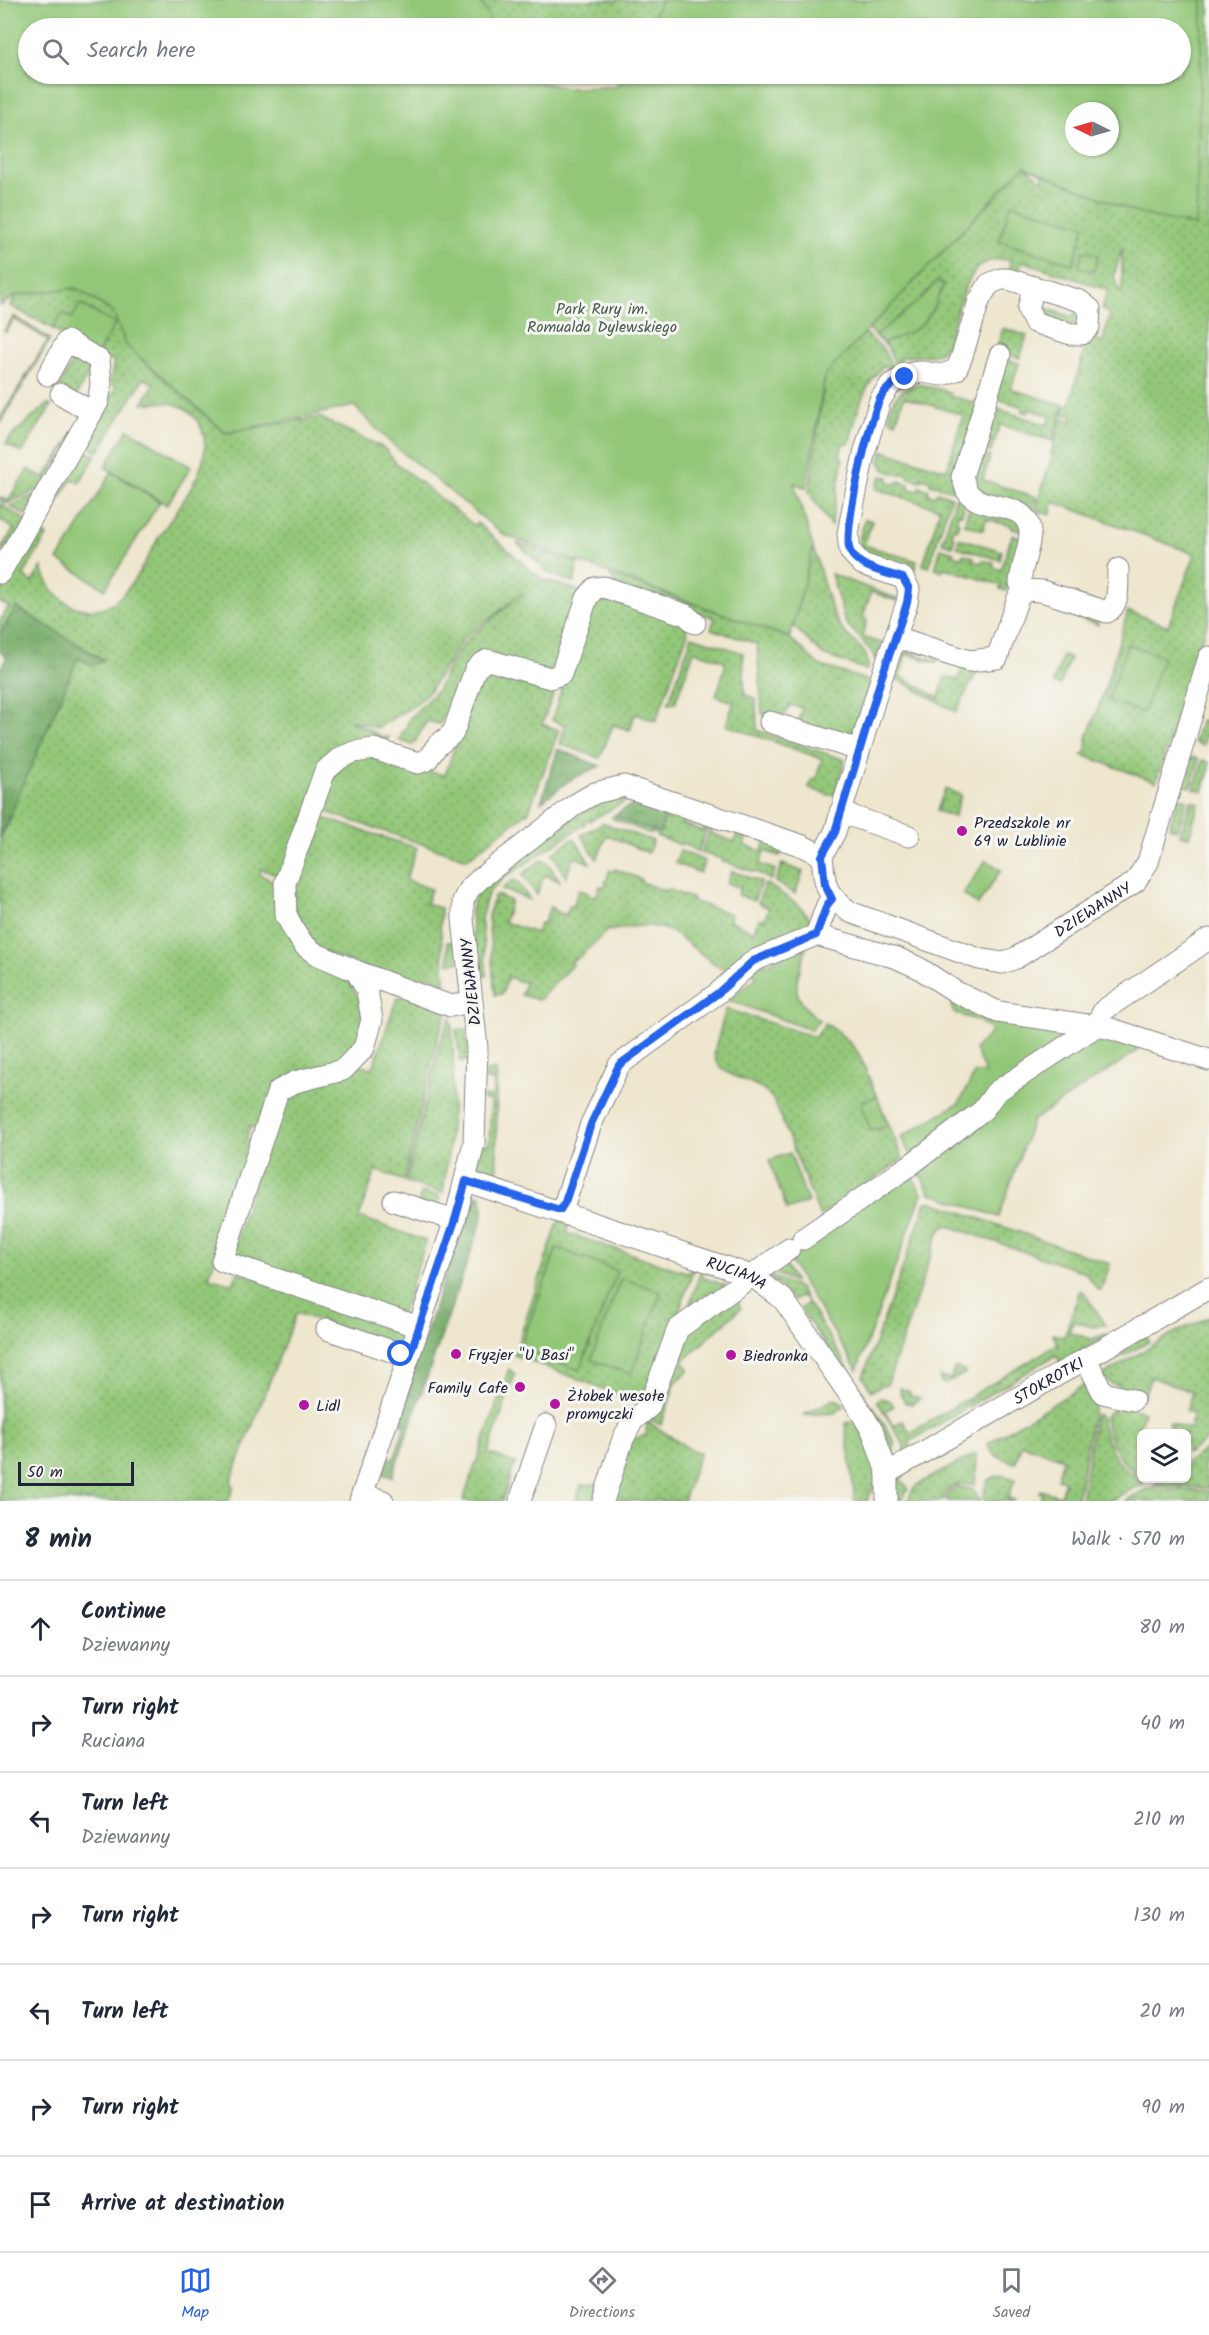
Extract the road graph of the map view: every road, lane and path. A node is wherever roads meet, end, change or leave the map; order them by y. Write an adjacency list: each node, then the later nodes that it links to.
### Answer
1 (1034, 287): 10 (street)
2 (1000, 355): 8 (street)
3 (48, 375): 5 (street)
4 (61, 394): 5 (street)
5 (92, 412): 7 (street)
6 (1118, 569): 8 (street)
7 (0, 573)
8 (1025, 590): 10 (street)
9 (695, 623): 20 (street)
10 (896, 637): 13 (street)
11 (1209, 657): 17 (street, DZIEWANNY)
12 (785, 721): 13 (street)
13 (860, 750): 14 (street)
14 (840, 812): 15 (street); 16 (street)
15 (909, 836)
16 (822, 856): 17 (street); 21 (street, DZIEWANNY)
17 (832, 899): 18 (street)
18 (816, 935): 22 (street); 26 (street)
19 (1209, 939): 22 (street)
20 (356, 971): 21 (street); 30 (street)
21 (471, 1002): 24 (street, DZIEWANNY)
22 (1095, 1027): 23 (street); 28 (street)
23 (1209, 1060)
24 (466, 1181): 26 (street, RUCIANA); 27 (street, DZIEWANNY)
25 (394, 1201): 27 (street)
26 (560, 1210): 28 (street, RUCIANA)
27 (455, 1220): 30 (street, DZIEWANNY)
28 (752, 1276): 36 (street, RUCIANA); 40 (street)
29 (1209, 1288): 33 (street, STOKROTKI)
30 (419, 1327): 32 (street, DZIEWANNY)
31 (327, 1329): 32 (street)
32 (409, 1357): 37 (street, DZIEWANNY)
33 (1086, 1359): 34 (street); 36 (street, STOKROTKI)
34 (1133, 1400)
35 (546, 1425): 39 (street)
36 (887, 1473): 41 (street, RUCIANA)
37 (361, 1498): 38 (street)
38 (383, 1501)
39 (520, 1501)
40 (603, 1501)
41 (887, 1501)

